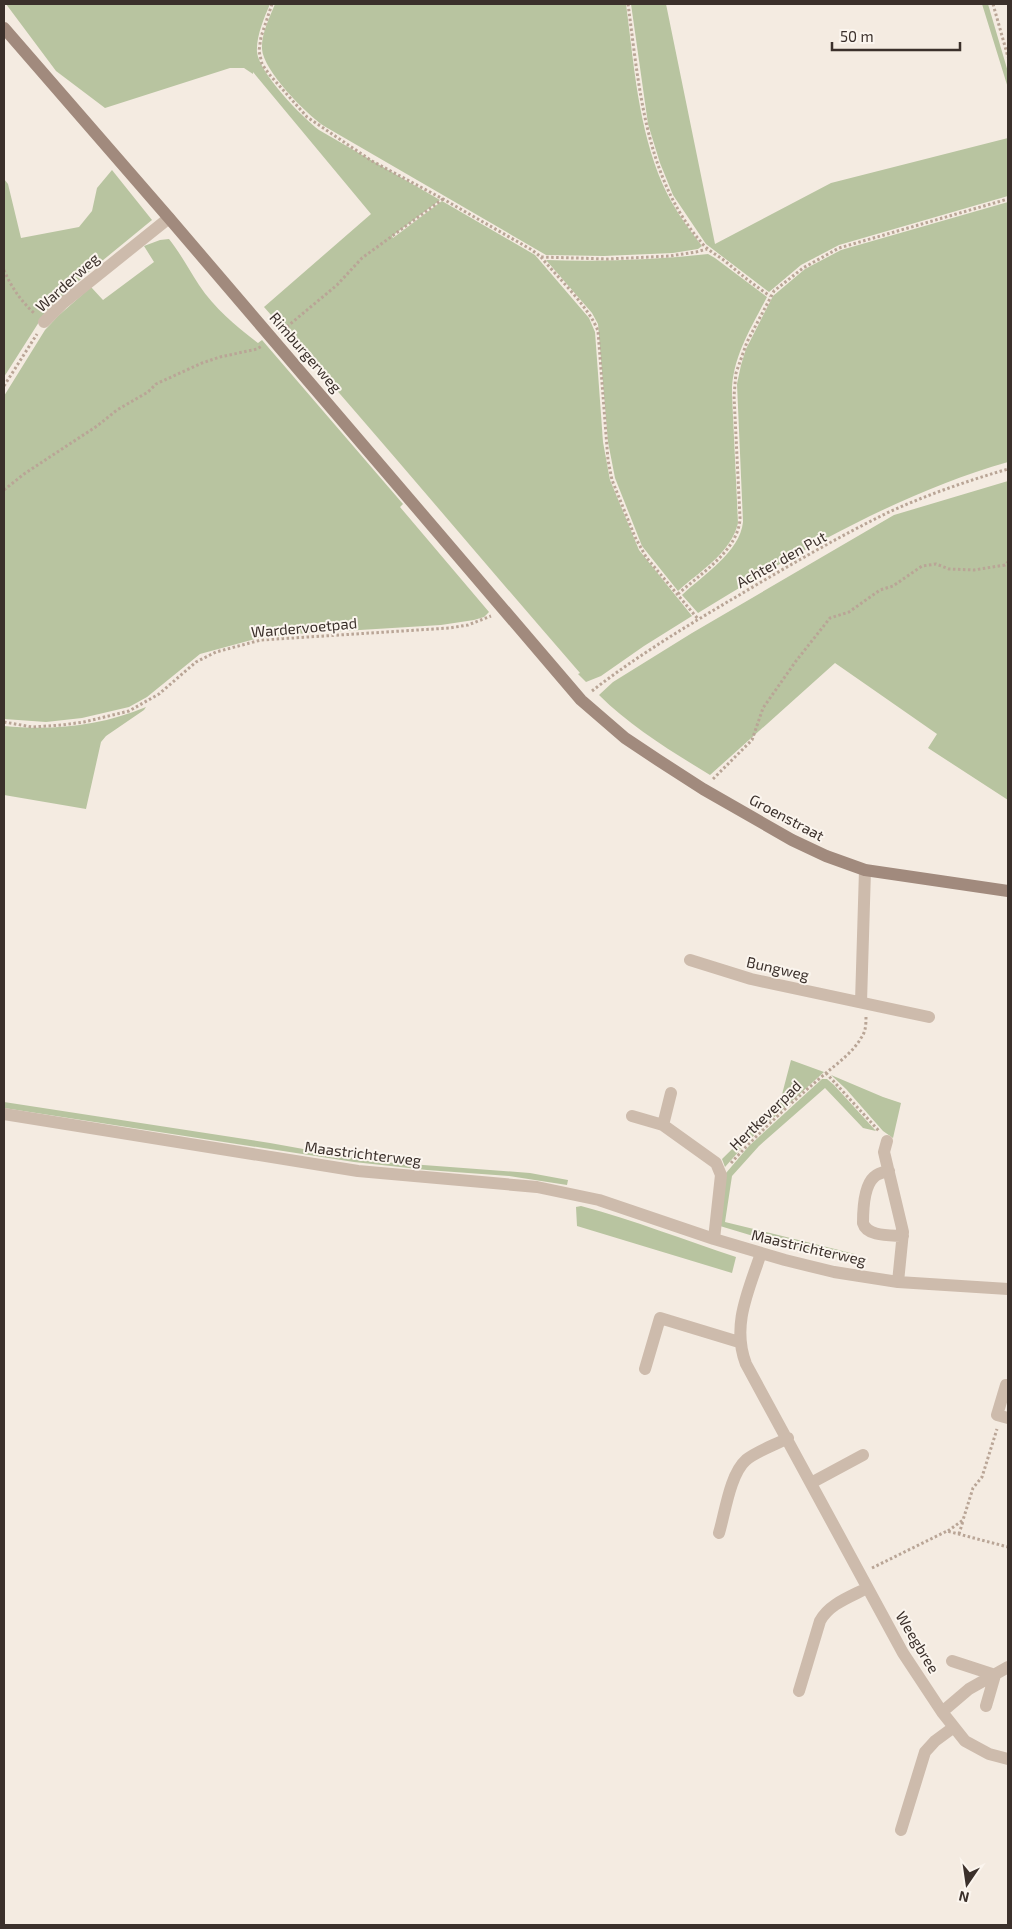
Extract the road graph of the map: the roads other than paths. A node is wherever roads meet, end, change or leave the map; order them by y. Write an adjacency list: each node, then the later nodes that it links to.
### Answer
1 (4, 28): 2 (street, Rimburgerweg)
2 (169, 218): 3 (street, Warderweg); 4 (street, Rimburgerweg)
3 (44, 322)
4 (581, 700): 5 (street, Groenstraat)
5 (865, 870): 6 (street, Groenstraat); 8 (street)
6 (1008, 891)
7 (690, 960): 8 (street, Bungweg)
8 (861, 1002): 9 (street, Bungweg)
9 (929, 1017)
10 (671, 1093): 13 (street)
11 (4, 1114): 17 (street, Maastrichterweg)
12 (632, 1116): 13 (street)
13 (663, 1125): 17 (street)
14 (886, 1141): 15 (street)
15 (889, 1172): 16 (street); 16 (street, Maastrichterweg)
16 (903, 1236): 19 (street)
17 (714, 1239): 18 (street, Maastrichterweg)
18 (761, 1253): 19 (street, Maastrichterweg); 21 (street, Weegbree)
19 (898, 1282): 20 (street, Maastrichterweg)
20 (1008, 1289)
21 (739, 1342): 22 (street); 25 (street, Weegbree)
22 (646, 1369)
23 (1008, 1385): 24 (street)
24 (1005, 1417)
25 (788, 1438): 27 (street, Weegbree); 28 (street)
26 (863, 1455): 27 (street)
27 (811, 1483): 29 (street, Weegbree)
28 (719, 1534)
29 (868, 1588): 35 (street); 37 (street, Weegbree)
30 (952, 1661): 31 (street, Weegbree)
31 (975, 1668): 33 (street, Weegbree); 34 (street)
32 (1008, 1668): 33 (street)
33 (995, 1675): 34 (street); 36 (street)
34 (969, 1689): 37 (street)
35 (800, 1691)
36 (986, 1706)
37 (942, 1712): 38 (street, Weegbree)
38 (954, 1727): 39 (street, Weegbree); 40 (street)
39 (1008, 1759)
40 (902, 1830)

